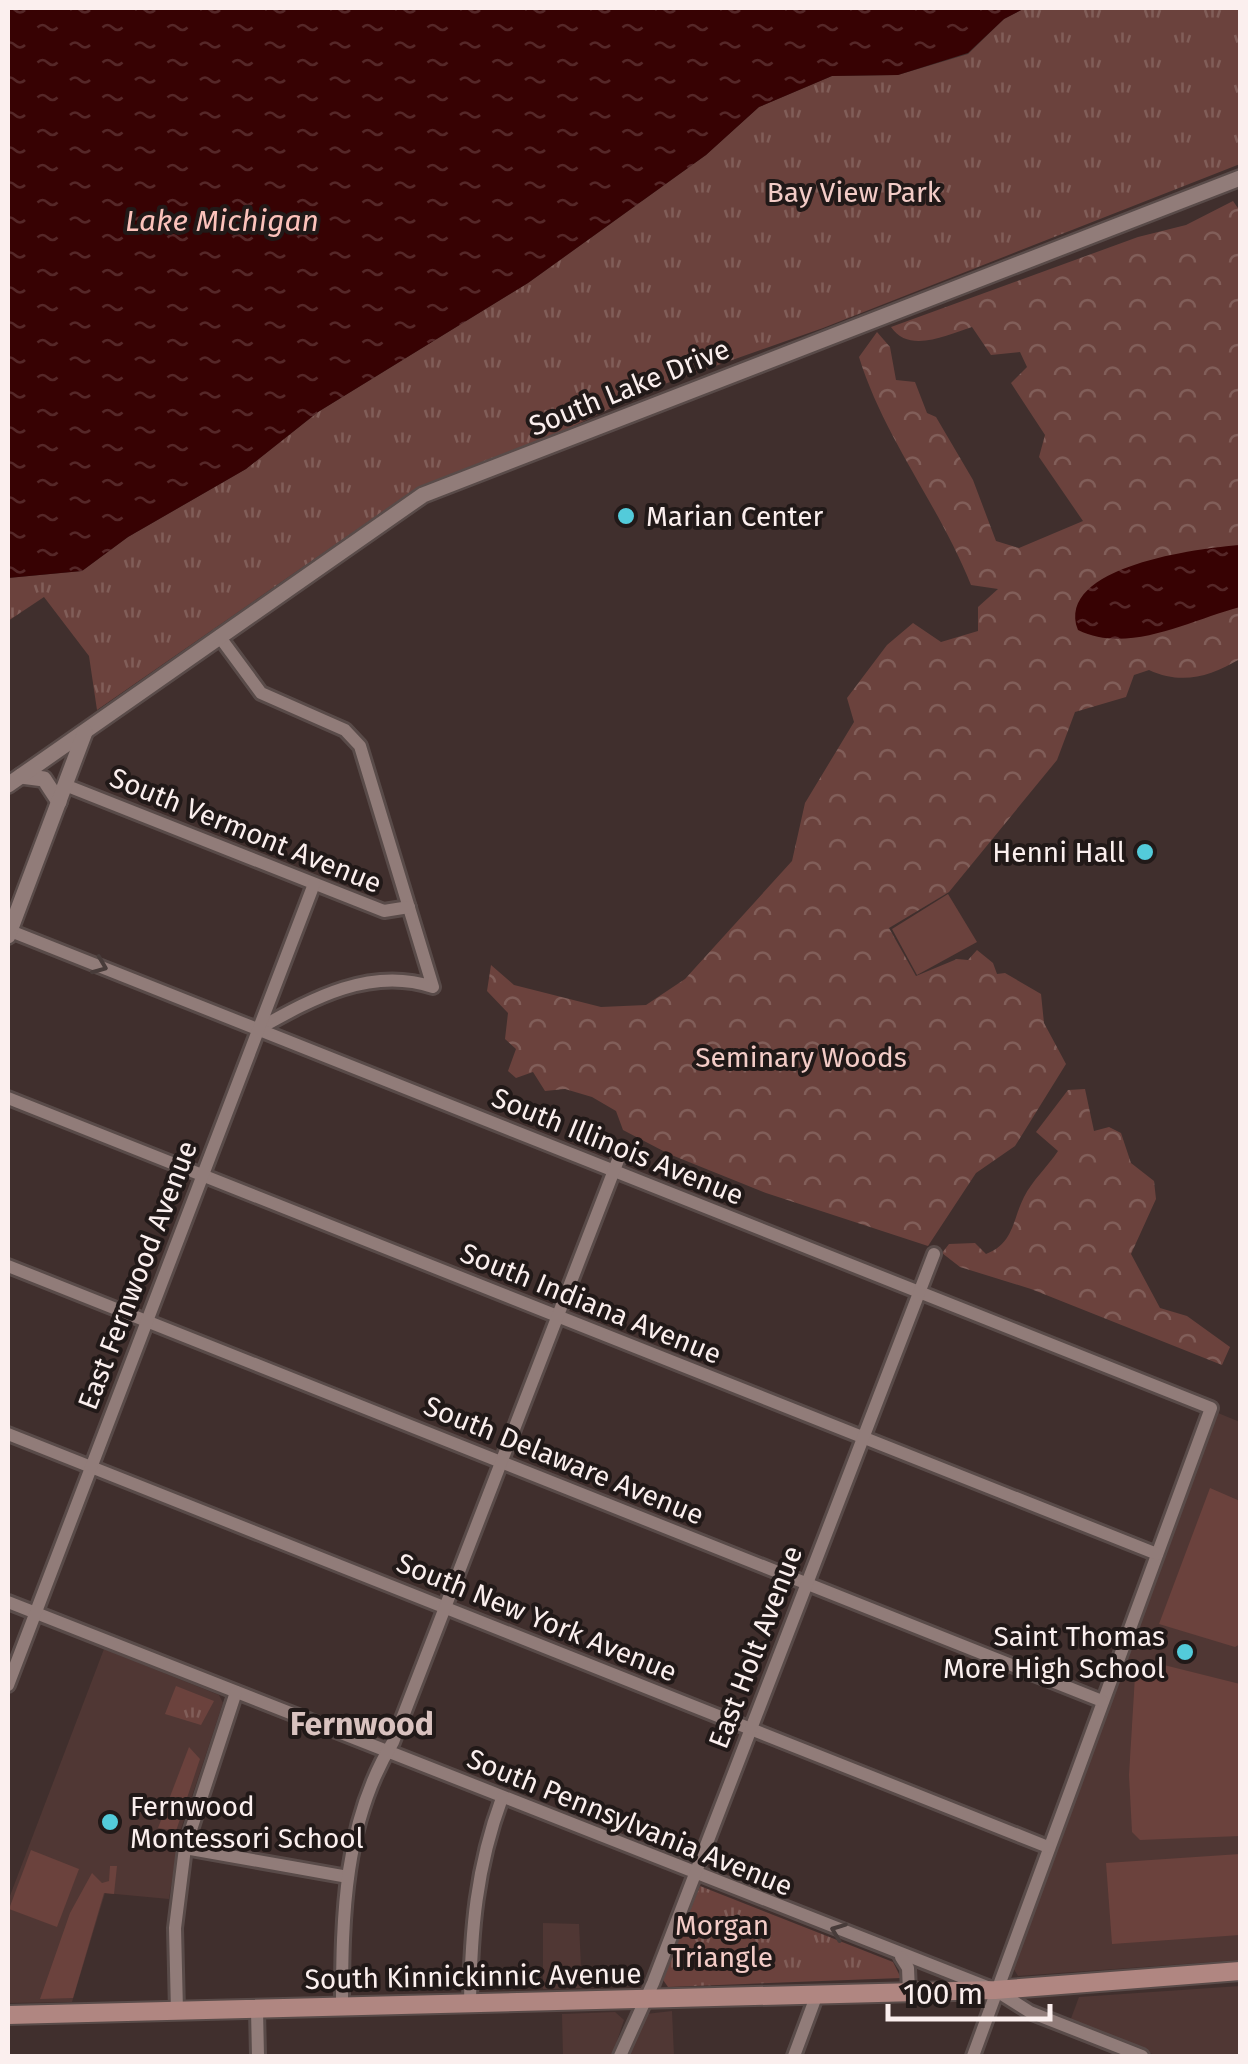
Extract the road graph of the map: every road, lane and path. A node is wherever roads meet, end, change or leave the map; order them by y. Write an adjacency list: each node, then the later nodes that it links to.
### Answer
1 (1240, 178): 2 (street, South Lake Drive)
2 (219, 636): 3 (street, South Lake Drive); 8 (street)
3 (84, 732): 4 (street, South Lake Drive); 5 (street)
4 (14, 781): 6 (street)
5 (65, 785): 6 (street); 7 (street, South Vermont Avenue)
6 (59, 802): 9 (street)
7 (314, 884): 8 (street, South Vermont Avenue); 10 (street, East Fernwood Avenue)
8 (410, 907): 10 (street)
9 (8, 932): 10 (street, South Illinois Avenue, one-way to 10)
10 (258, 1029): 12 (street, South Illinois Avenue); 13 (street, East Fernwood Avenue)
11 (8, 1098): 13 (street, South Indiana Avenue)
12 (616, 1166): 16 (street, South Illinois Avenue); 17 (street)
13 (202, 1175): 17 (street, South Indiana Avenue); 18 (street, East Fernwood Avenue)
14 (934, 1254): 16 (street, East Holt Avenue)
15 (8, 1266): 18 (street, South Delaware Avenue)
16 (918, 1292): 20 (street, East Holt Avenue); 23 (street, South Illinois Avenue)
17 (557, 1316): 20 (street, South Indiana Avenue); 21 (street)
18 (147, 1321): 21 (street, South Delaware Avenue); 22 (street, East Fernwood Avenue)
19 (8, 1434): 22 (street, South New York Avenue)
20 (862, 1438): 23 (street, South Indiana Avenue); 24 (street, East Holt Avenue)
21 (500, 1462): 24 (street, South Delaware Avenue); 26 (street)
22 (91, 1467): 26 (street, South New York Avenue); 27 (street, East Fernwood Avenue)
23 (1156, 1554): 30 (street)
24 (806, 1583): 30 (street, South Delaware Avenue); 31 (street, East Holt Avenue)
25 (8, 1602): 27 (street, South Pennsylvania Avenue)
26 (445, 1607): 31 (street, South New York Avenue); 32 (street)
27 (35, 1612): 28 (street, East Fernwood Avenue); 29 (street, South Pennsylvania Avenue)
28 (8, 1685)
29 (236, 1692): 32 (street, South Pennsylvania Avenue); 35 (street)
30 (1102, 1700): 34 (street)
31 (750, 1729): 34 (street, South New York Avenue); 36 (street, East Holt Avenue)
32 (386, 1752): 33 (street, South Pennsylvania Avenue); 37 (street)
33 (502, 1798): 36 (street, South Pennsylvania Avenue); 44 (street)
34 (1048, 1847): 40 (street)
35 (185, 1848): 37 (street); 47 (street)
36 (694, 1875): 38 (street, South Pennsylvania Avenue, one-way to 36); 43 (street, East Holt Avenue)
37 (348, 1877): 45 (street)
38 (899, 1955): 40 (street, South Pennsylvania Avenue); 41 (street)
39 (1240, 1972): 40 (main road, South Kinnickinnic Avenue)
40 (995, 1990): 41 (main road, South Kinnickinnic Avenue); 52 (street); 53 (street, South Pennsylvania Avenue)
41 (909, 1992): 42 (main road, South Kinnickinnic Avenue)
42 (817, 1994): 43 (main road, South Kinnickinnic Avenue); 51 (street)
43 (643, 2000): 44 (main road, South Kinnickinnic Avenue); 50 (street, East Holt Avenue)
44 (470, 2004): 45 (main road, South Kinnickinnic Avenue)
45 (342, 2006): 46 (main road, South Kinnickinnic Avenue)
46 (257, 2010): 47 (main road, South Kinnickinnic Avenue); 49 (street)
47 (177, 2011): 48 (main road, South Kinnickinnic Avenue)
48 (8, 2015)
49 (258, 2056)
50 (620, 2056)
51 (794, 2056)
52 (972, 2056)
53 (1142, 2056)

